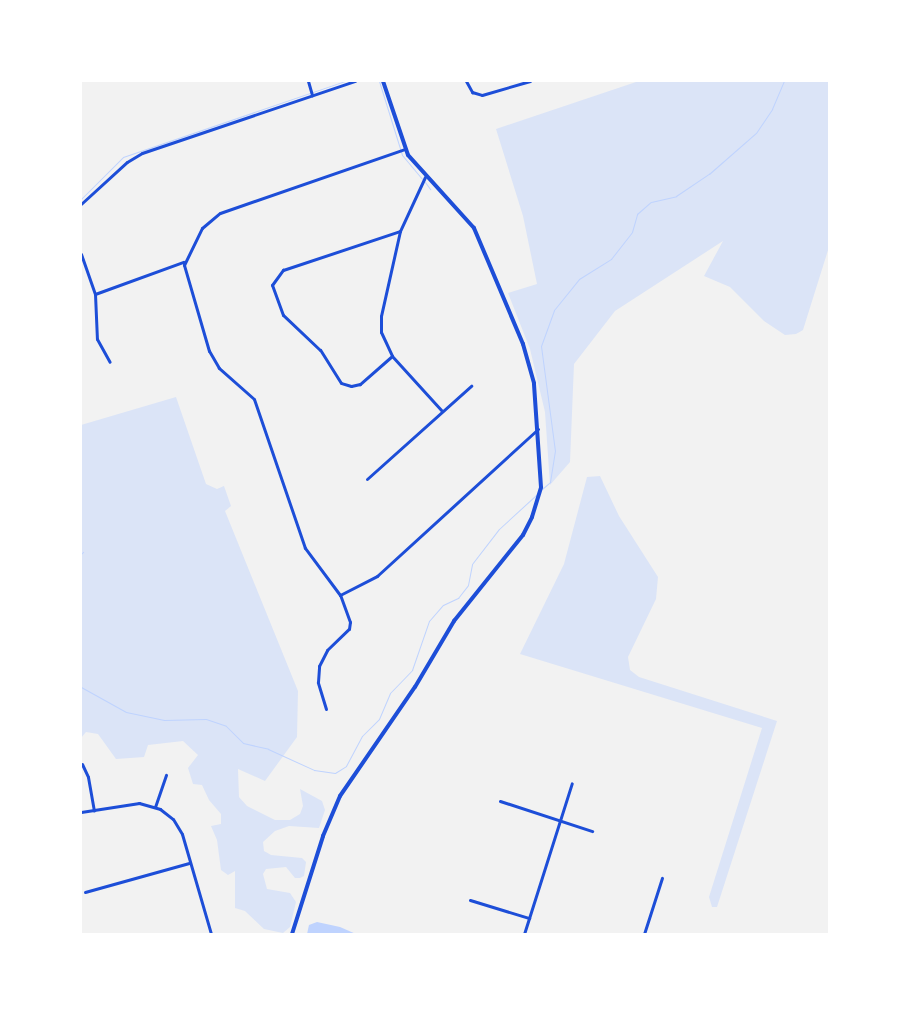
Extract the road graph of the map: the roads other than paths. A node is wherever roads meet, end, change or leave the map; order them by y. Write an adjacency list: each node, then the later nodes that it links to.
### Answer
1 (308, 81): 6 (street)
2 (355, 81): 6 (street)
3 (383, 81): 7 (street)
4 (466, 81): 5 (street)
5 (530, 81)
6 (312, 95): 9 (street)
7 (405, 149): 8 (street); 12 (street)
8 (425, 177): 10 (street); 18 (street)
9 (81, 204)
10 (400, 231): 14 (street); 14 (street)
11 (81, 254): 13 (street)
12 (184, 260): 13 (street); 20 (street)
13 (95, 294): 15 (street)
14 (392, 356): 17 (street)
15 (110, 362)
16 (471, 386): 17 (street)
17 (442, 411): 19 (street)
18 (538, 429): 20 (street); 36 (street)
19 (367, 480)
20 (340, 595): 21 (street)
21 (326, 709)
22 (82, 764): 27 (street)
23 (166, 775): 26 (street)
24 (572, 783): 29 (street)
25 (500, 801): 29 (street)
26 (155, 807): 27 (street); 31 (street)
27 (94, 810): 28 (street)
28 (81, 812)
29 (561, 820): 30 (street); 35 (street)
30 (592, 831)
31 (189, 862): 33 (street); 37 (street)
32 (662, 878): 39 (street)
33 (85, 892)
34 (470, 900): 35 (street)
35 (529, 918): 38 (street)
36 (292, 933)
37 (211, 934)
38 (524, 934)
39 (644, 934)

